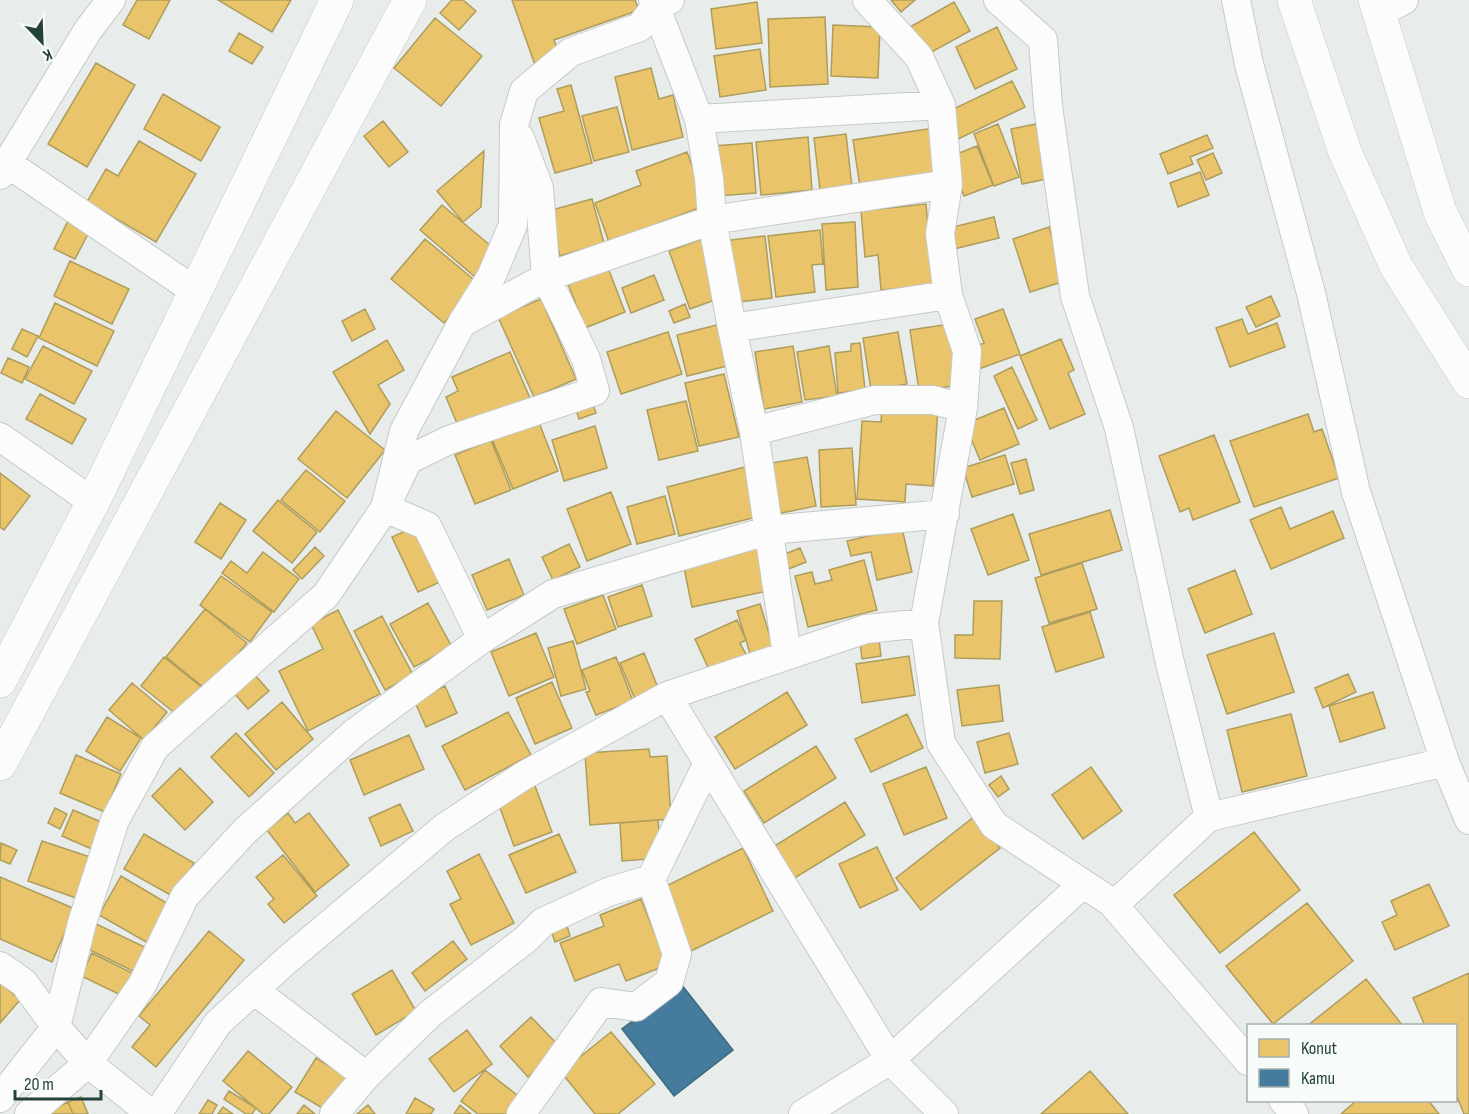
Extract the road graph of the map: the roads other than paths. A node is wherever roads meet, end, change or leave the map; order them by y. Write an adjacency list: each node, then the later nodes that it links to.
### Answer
1 (111, 0): 13 (street)
2 (337, 0): 18 (main road)
3 (410, 0): 37 (main road)
4 (867, 0): 10 (street)
5 (998, 0): 38 (street)
6 (1236, 0): 35 (street)
7 (1294, 0): 22 (main road)
8 (660, 2): 11 (street); 12 (street)
9 (1386, 4): 16 (main road)
10 (941, 105): 11 (street); 14 (street)
11 (699, 119): 15 (street)
12 (514, 125): 17 (street); 20 (street)
13 (4, 169): 18 (street)
14 (948, 184): 15 (street); 19 (street)
15 (712, 220): 17 (street); 21 (street)
16 (1469, 270)
17 (546, 277): 20 (street); 27 (street)
18 (195, 291): 26 (main road)
19 (948, 295): 21 (street); 23 (street)
20 (462, 323): 27 (street)
21 (732, 328): 24 (street)
22 (1469, 382)
23 (963, 408): 24 (street); 28 (street)
24 (754, 431): 29 (street)
25 (0, 437): 26 (street)
26 (93, 502): 33 (main road)
27 (385, 508): 31 (street); 45 (street)
28 (945, 514): 29 (street); 30 (street)
29 (770, 530): 31 (street); 32 (street)
30 (924, 623): 32 (street); 41 (street)
31 (482, 639): 48 (street)
32 (787, 655): 34 (street)
33 (0, 681)
34 (667, 696): 36 (street); 44 (street)
35 (1445, 762): 38 (street); 39 (street)
36 (708, 763): 40 (street); 46 (street)
37 (0, 764)
38 (1209, 817): 42 (street)
39 (1469, 820)
40 (651, 879): 49 (street); 56 (street)
41 (1083, 884): 42 (street); 46 (street)
42 (1114, 905): 47 (street)
43 (0, 966): 45 (street)
44 (254, 990): 49 (street); 54 (street)
45 (56, 1027): 48 (street); 50 (street)
46 (890, 1060): 57 (street); 58 (street)
47 (1247, 1060)
48 (88, 1063): 52 (street); 53 (street)
49 (366, 1076): 55 (street)
50 (0, 1098)
51 (1284, 1102): 59 (street)
52 (29, 1114)
53 (151, 1114)
54 (157, 1114)
55 (334, 1114)
56 (521, 1114)
57 (803, 1114)
58 (944, 1114)
59 (1294, 1114)

